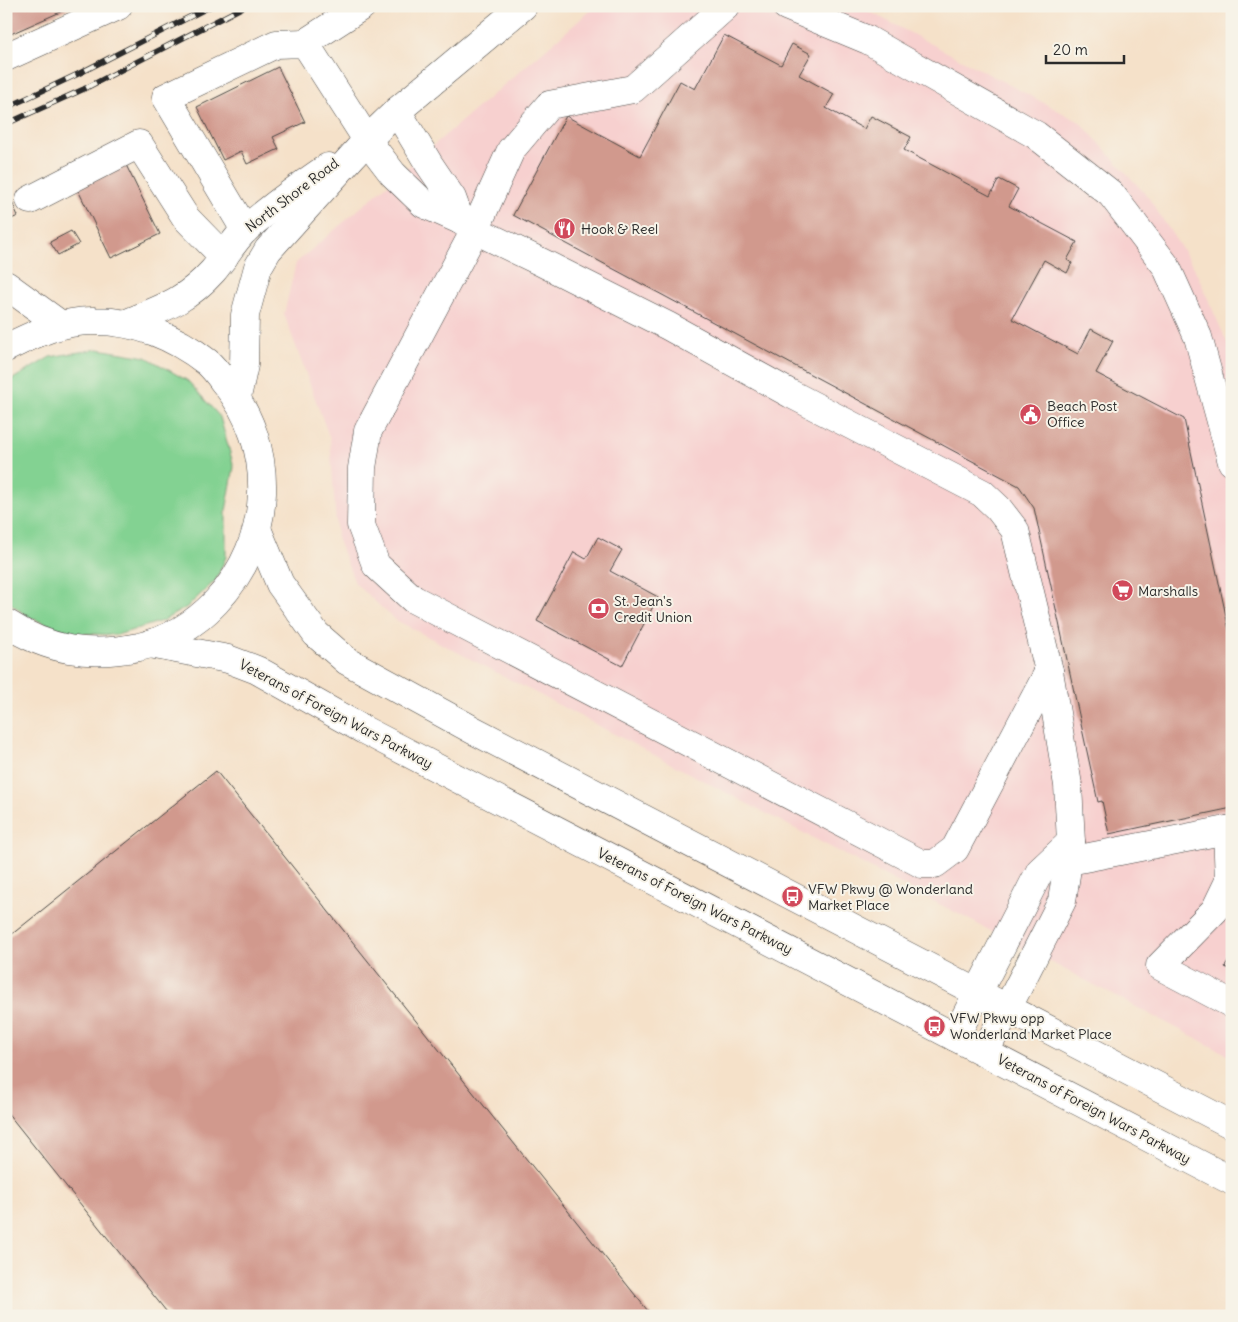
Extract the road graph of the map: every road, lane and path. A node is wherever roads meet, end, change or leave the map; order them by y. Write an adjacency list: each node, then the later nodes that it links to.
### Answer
1 (118, 6): 7 (main road)
2 (362, 6): 6 (main road)
3 (523, 6): 8 (main road, North Shore Road)
4 (726, 6): 11 (main road)
5 (786, 6): 19 (main road)
6 (305, 43): 9 (main road); 12 (main road)
7 (6, 57)
8 (397, 111): 9 (main road, North Shore Road); 11 (main road)
9 (367, 140): 11 (main road); 12 (main road, North Shore Road); 18 (main road, North Shore Road)
10 (30, 200): 13 (main road)
11 (468, 225): 23 (main road); 23 (main road)
12 (245, 230): 13 (main road, North Shore Road)
13 (224, 256): 15 (main road, North Shore Road)
14 (6, 285): 16 (main road)
15 (127, 323): 16 (main road); 18 (main road)
16 (61, 325): 17 (main road)
17 (6, 348)
18 (237, 398): 20 (main road)
19 (1232, 462)
20 (258, 531): 22 (main road); 26 (main road)
21 (13, 629): 22 (main road)
22 (150, 644): 29 (main road, Veterans of Foreign Wars Parkway)
23 (1049, 671): 25 (main road)
24 (1229, 829): 25 (main road); 27 (main road)
25 (1070, 852): 26 (main road); 28 (main road)
26 (977, 993): 28 (main road); 29 (main road)
27 (1232, 1004)
28 (1007, 1008): 30 (main road); 31 (main road)
29 (955, 1037): 30 (main road, Veterans of Foreign Wars Parkway)
30 (985, 1052): 32 (main road, Veterans of Foreign Wars Parkway)
31 (1232, 1125)
32 (1232, 1181)

